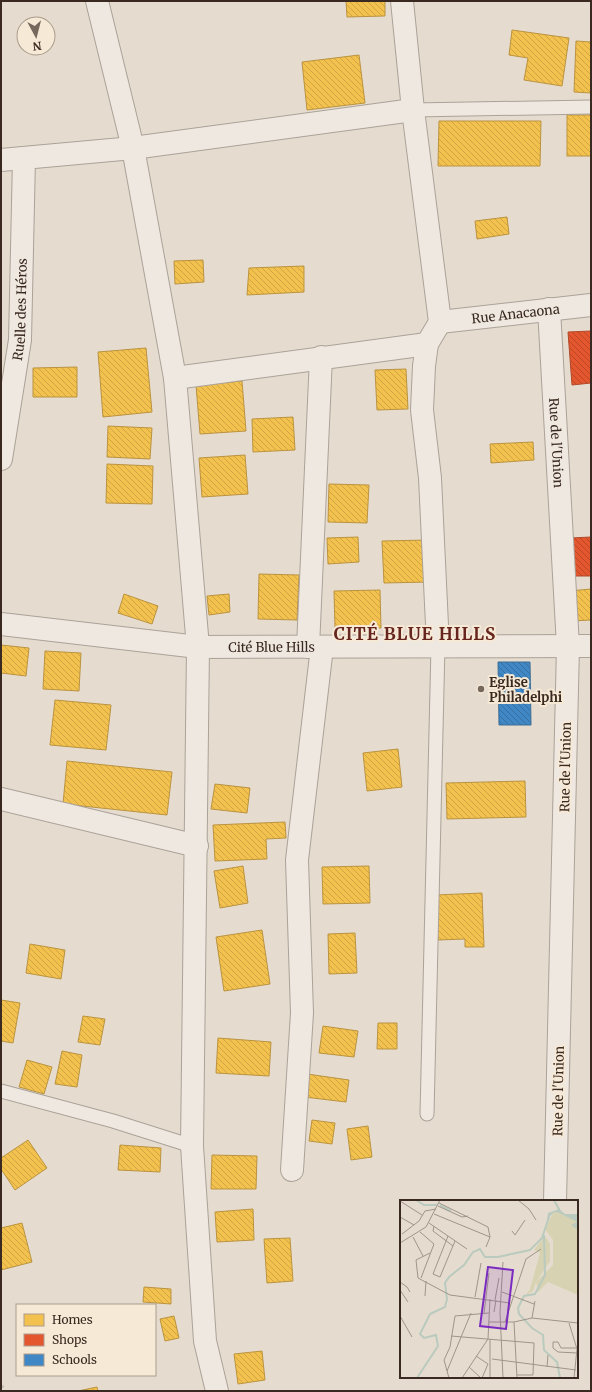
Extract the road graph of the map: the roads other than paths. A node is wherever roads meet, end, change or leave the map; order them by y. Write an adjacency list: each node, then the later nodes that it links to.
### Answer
1 (97, 1): 5 (street)
2 (402, 1): 4 (street)
3 (591, 107): 4 (lane)
4 (413, 110): 5 (street); 10 (street)
5 (133, 148): 6 (street); 13 (street)
6 (24, 158): 7 (street); 14 (street, Ruelle des Héros)
7 (1, 160)
8 (591, 305): 9 (street, Rue Anacaona)
9 (549, 309): 10 (street, Rue Anacaona); 17 (street, Rue de l'Union)
10 (440, 322): 11 (street)
11 (427, 344): 12 (street); 16 (street)
12 (321, 357): 13 (street); 20 (street)
13 (175, 378): 19 (street)
14 (1, 459)
15 (1, 624): 19 (street, Cité Blue Hills)
16 (438, 646): 17 (street, Cité Blue Hills); 20 (street, Cité Blue Hills); 24 (lane)
17 (568, 646): 18 (street, Cité Blue Hills); 27 (street, Rue de l'Union)
18 (591, 646)
19 (198, 647): 20 (street, Cité Blue Hills); 22 (street)
20 (315, 647): 26 (street)
21 (1, 799): 22 (street)
22 (197, 846): 25 (street)
23 (1, 1091): 25 (lane)
24 (427, 1114)
25 (192, 1146): 28 (street)
26 (292, 1170)
27 (555, 1200)
28 (217, 1391)

